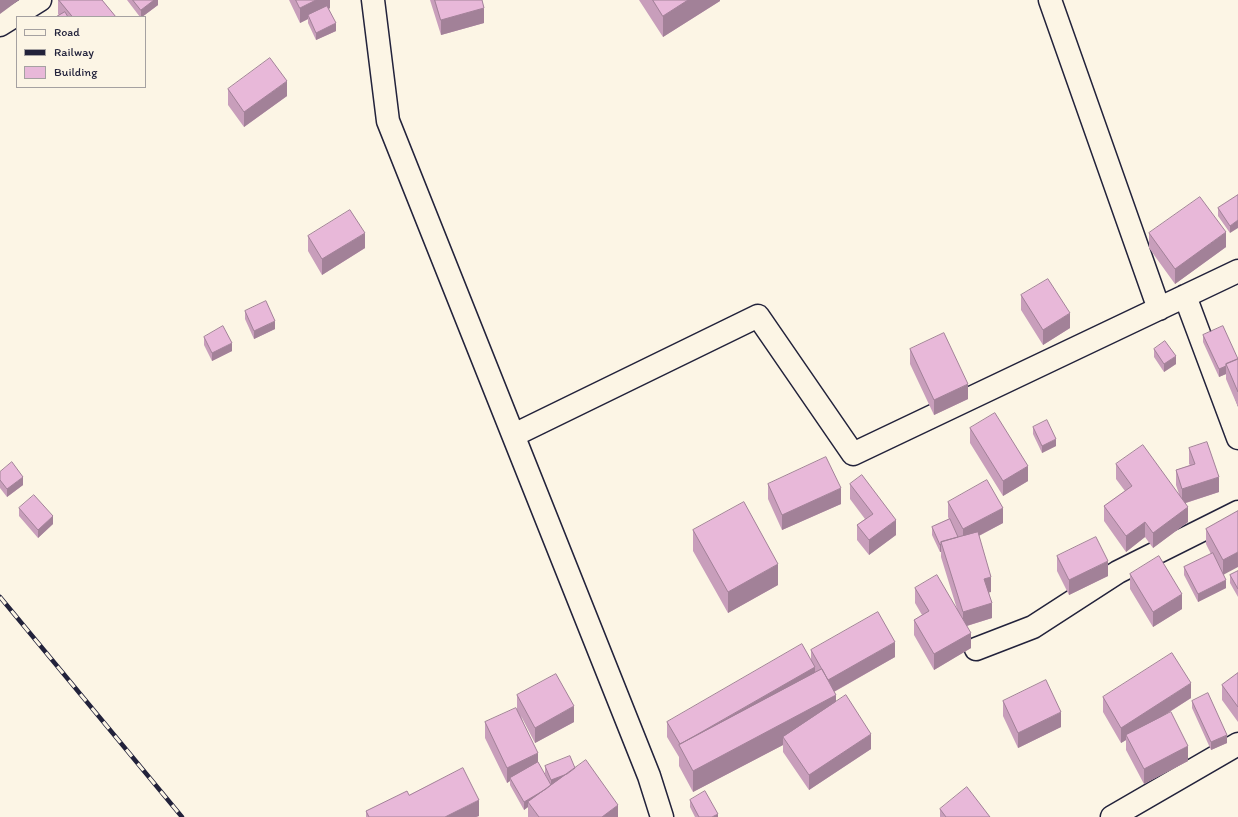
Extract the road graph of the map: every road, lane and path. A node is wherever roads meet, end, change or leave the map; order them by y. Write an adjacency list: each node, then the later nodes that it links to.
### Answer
1 (40, 0): 4 (street)
2 (374, 0): 8 (street)
3 (1050, 0): 7 (street)
4 (0, 25)
5 (1238, 271): 6 (street)
6 (1185, 296): 7 (street); 9 (street)
7 (1159, 309): 8 (street)
8 (514, 435): 14 (street)
9 (1238, 438)
10 (1238, 512): 11 (street)
11 (976, 649)
12 (1238, 744): 13 (street)
13 (1139, 810): 15 (street)
14 (662, 817)
15 (1112, 817)

